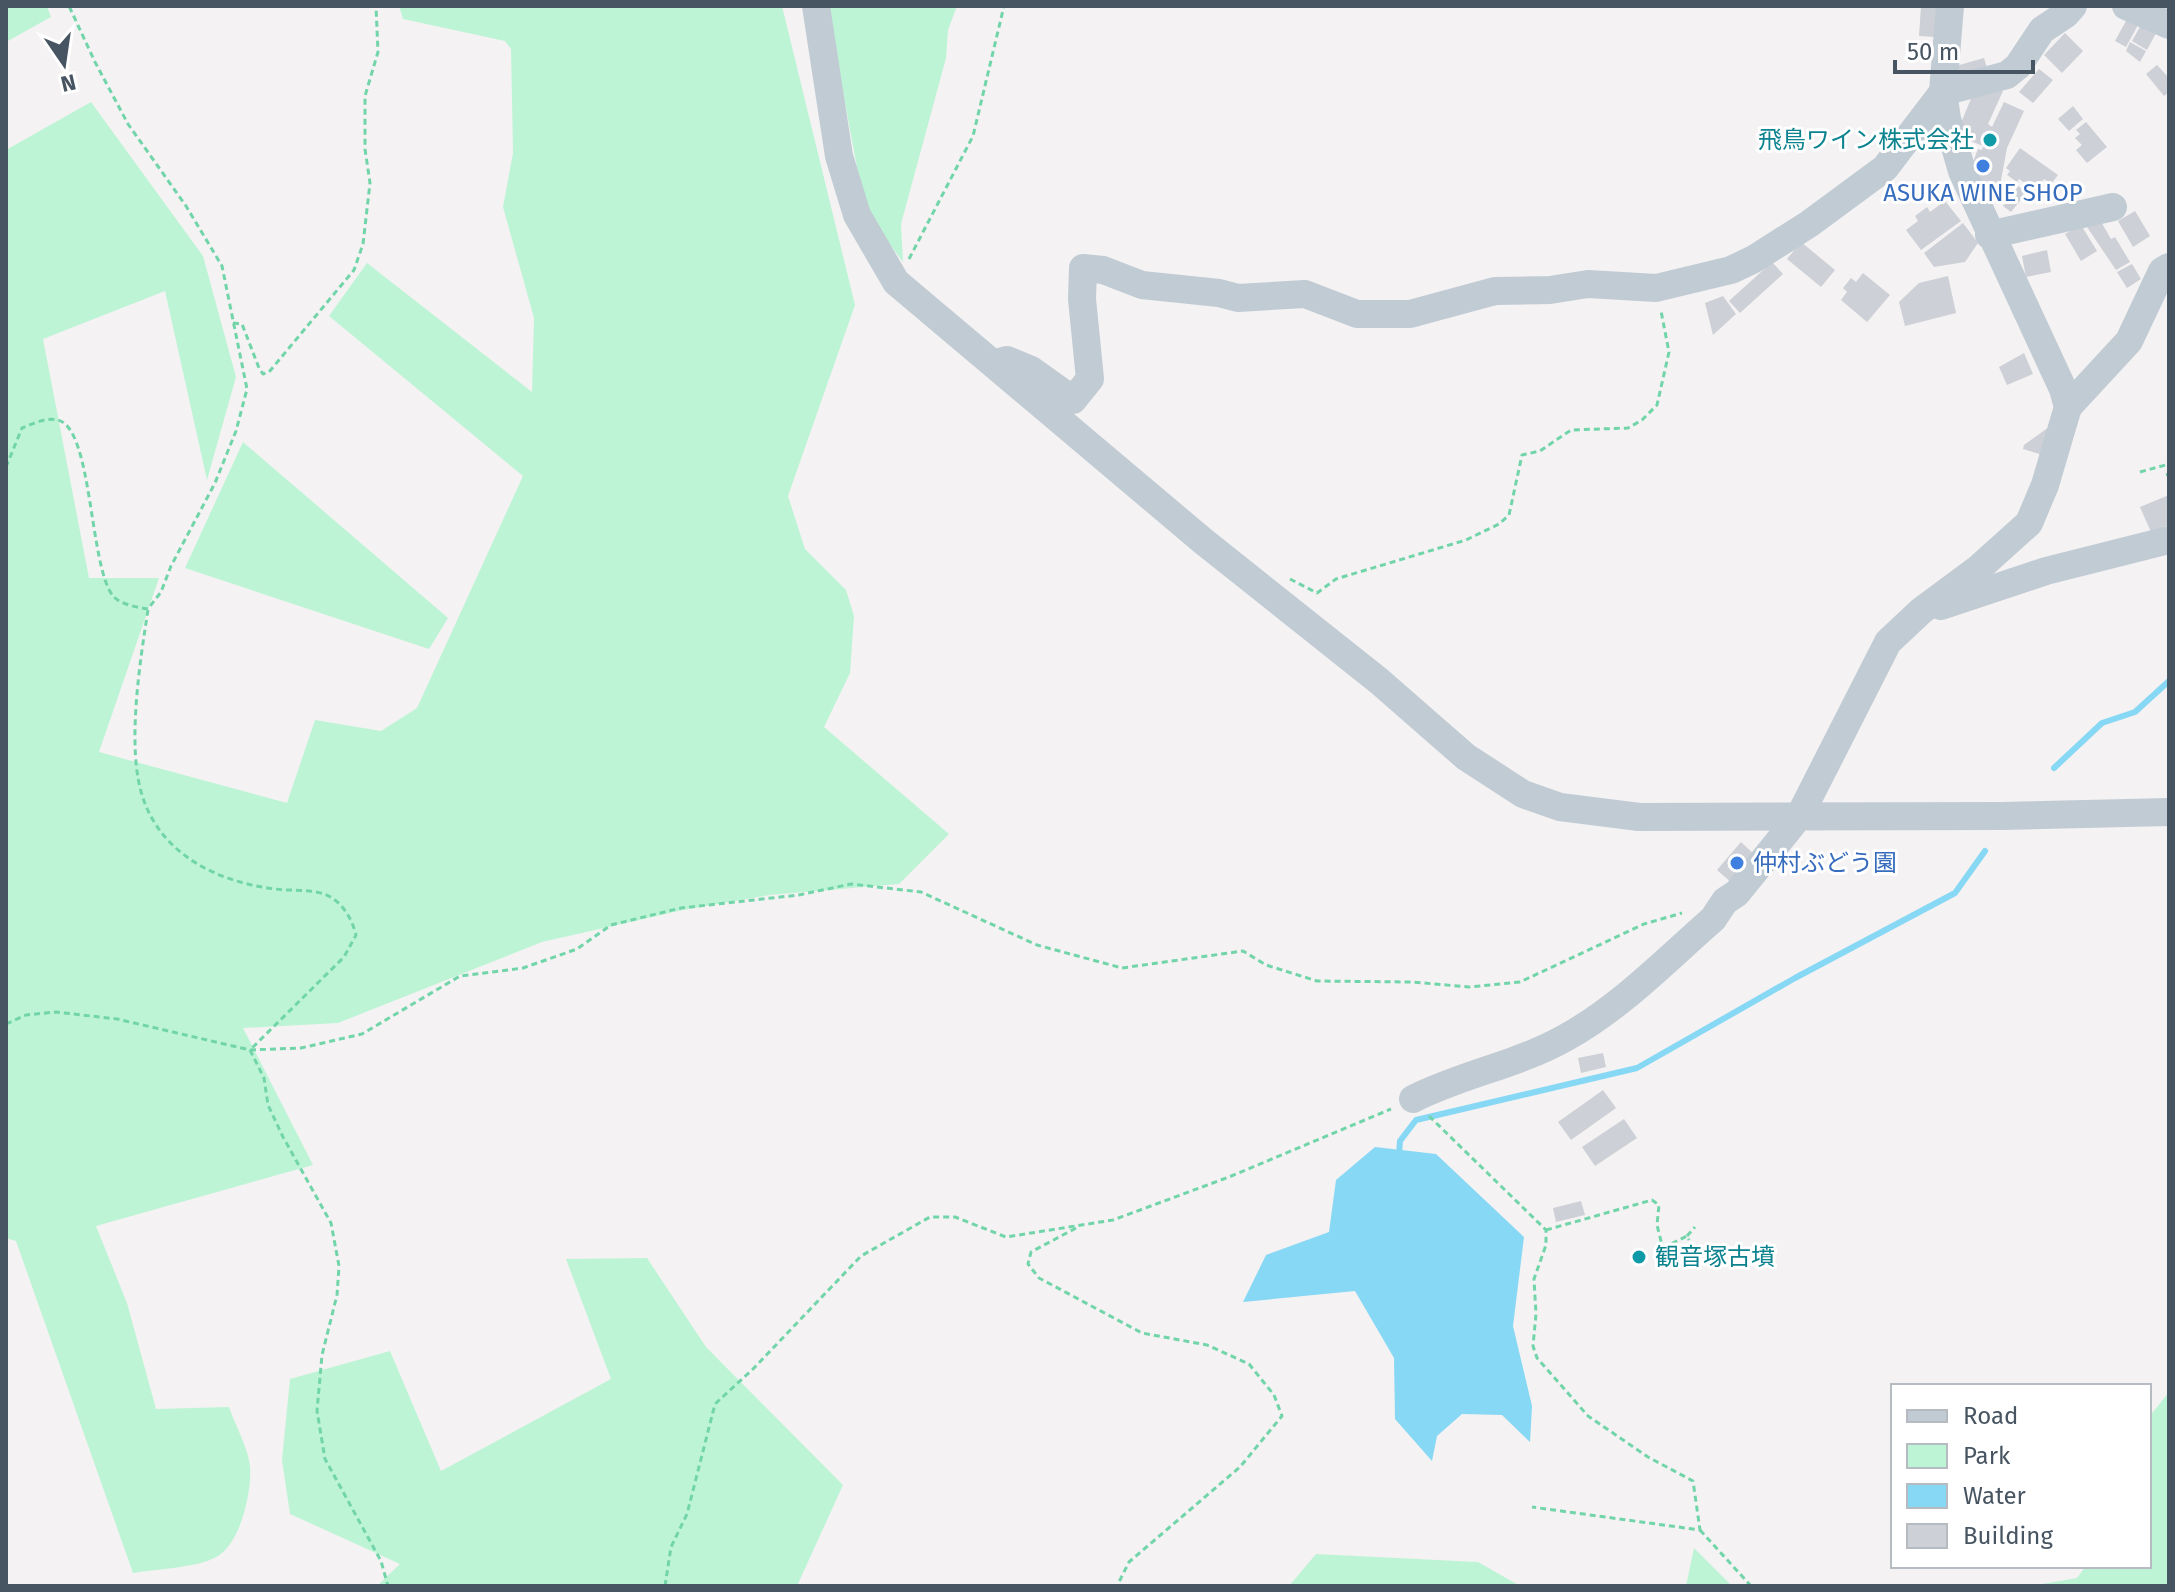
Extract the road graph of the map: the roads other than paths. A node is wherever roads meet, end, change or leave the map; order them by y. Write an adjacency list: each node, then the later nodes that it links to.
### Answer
1 (816, 6): 10 (street)
2 (1950, 6): 6 (street)
3 (2073, 6): 6 (street)
4 (2126, 6): 5 (street)
5 (2169, 25)
6 (1943, 92): 8 (street); 10 (street)
7 (2113, 207): 8 (street)
8 (1989, 235): 11 (street)
9 (2169, 267): 11 (street)
10 (994, 365): 15 (street)
11 (2068, 407): 13 (street)
12 (2169, 540): 13 (street)
13 (1921, 611): 15 (street)
14 (2169, 812): 15 (street)
15 (1800, 815): 16 (street)
16 (1420, 1106)

